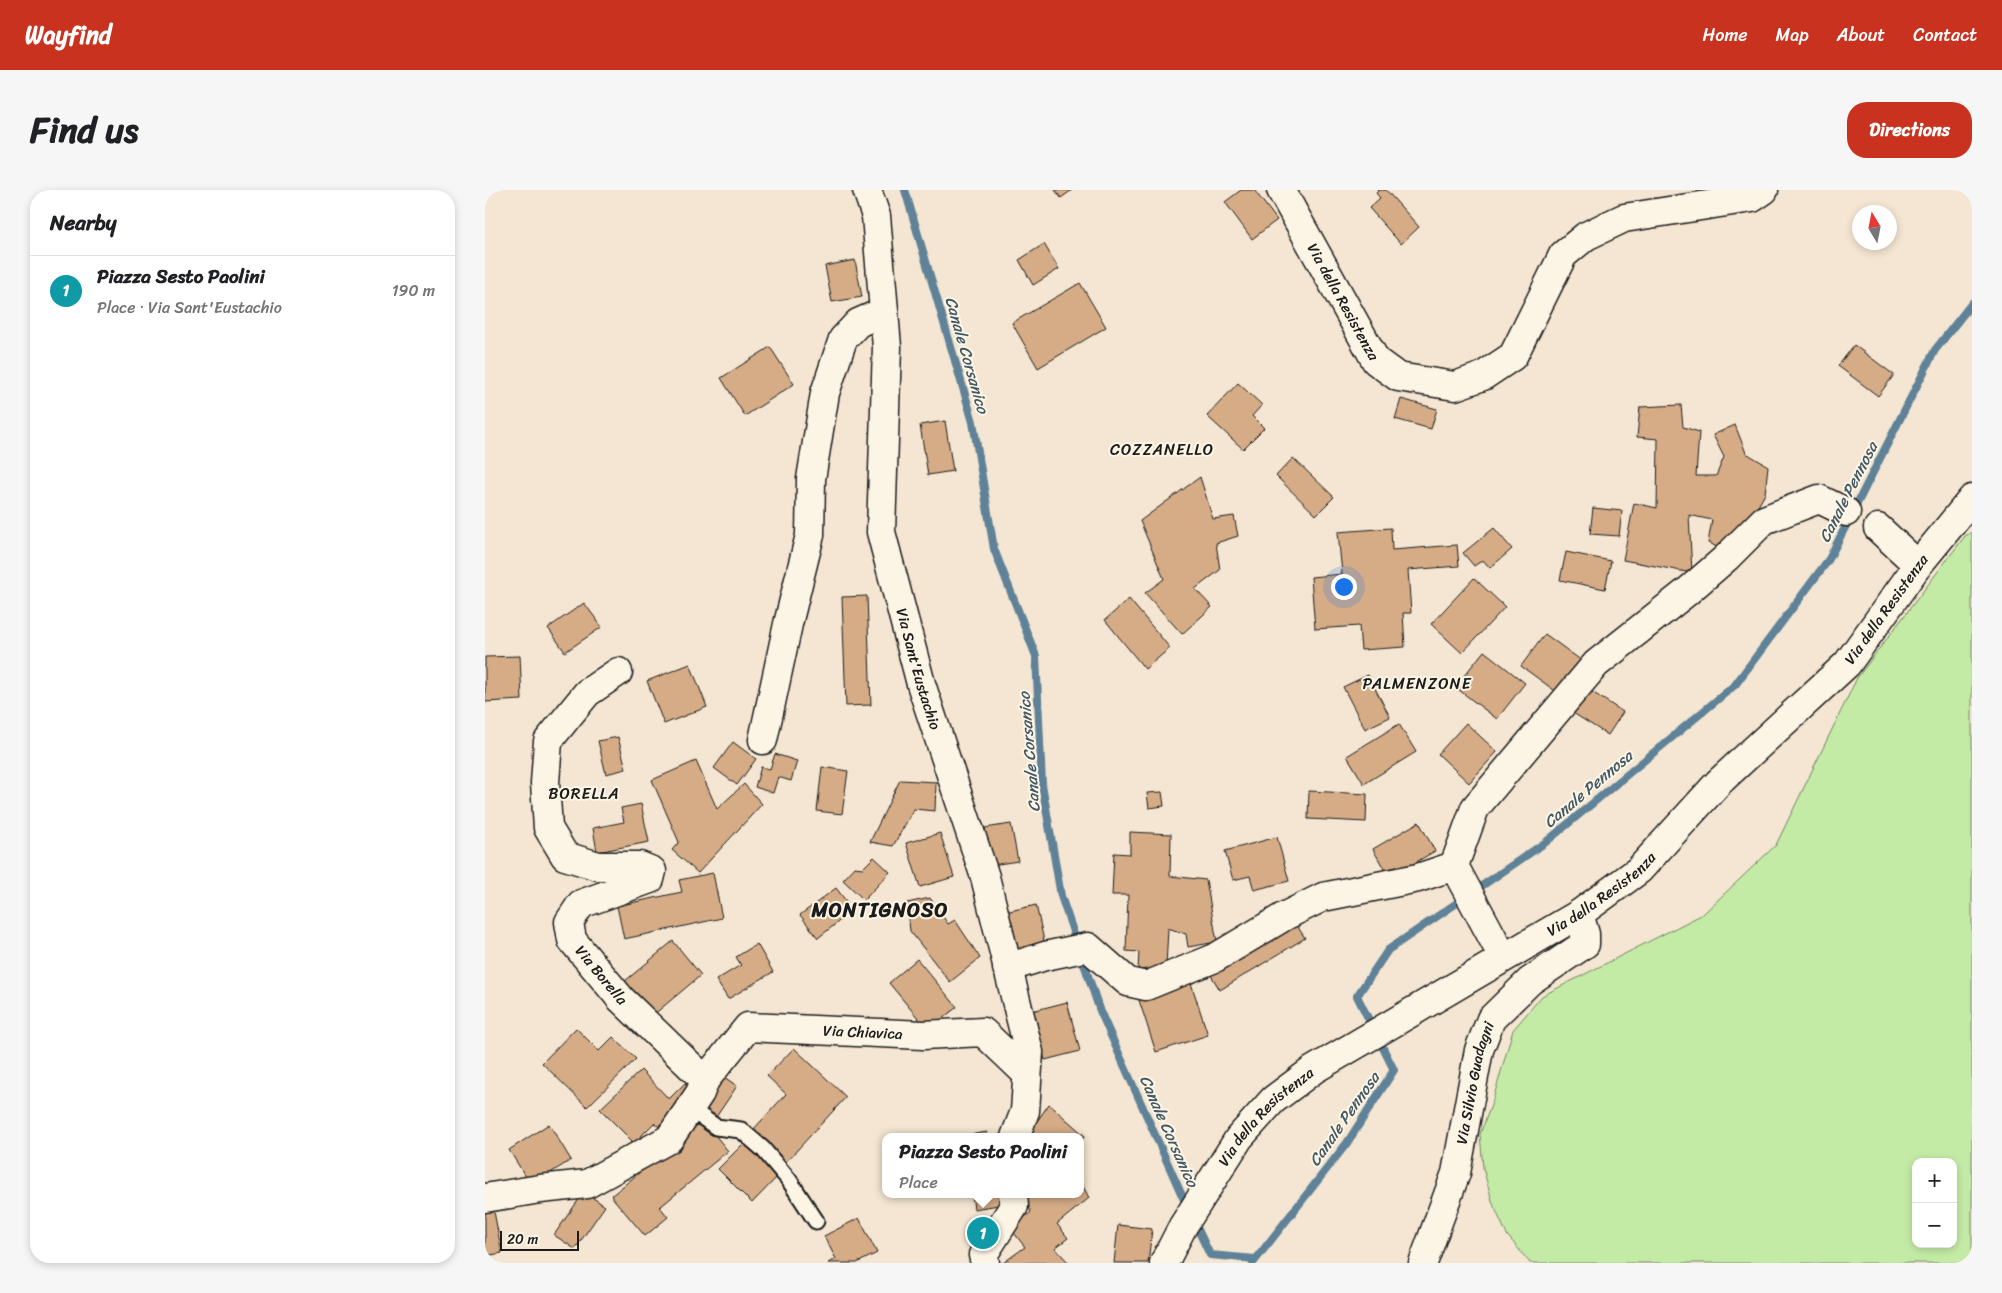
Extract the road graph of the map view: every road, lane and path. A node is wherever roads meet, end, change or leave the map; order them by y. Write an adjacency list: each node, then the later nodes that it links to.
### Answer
1 (867, 190): 4 (street, Via Sant'Eustachio)
2 (1281, 190): 3 (street, Via della Resistenza)
3 (1764, 190)
4 (883, 312): 10 (street); 14 (street, Via Sant'Eustachio)
5 (1972, 499): 8 (street, Via della Resistenza)
6 (1846, 512): 11 (street)
7 (1878, 528): 8 (street)
8 (1918, 565): 12 (street, Via della Resistenza)
9 (618, 672): 16 (street, Via Borella)
10 (763, 740)
11 (1455, 866): 13 (street); 14 (street)
12 (1579, 914): 13 (street, Via della Resistenza); 24 (street, Via Silvio Guadagni)
13 (1503, 958): 23 (street, Via della Resistenza)
14 (1007, 968): 15 (street, Via Sant'Eustachio)
15 (1027, 1074): 16 (street, Via Chiavica); 18 (street, Via Sant'Eustachio)
16 (705, 1080): 17 (street)
17 (687, 1111): 19 (street); 21 (lane)
18 (1017, 1133)
19 (485, 1198)
20 (1013, 1198): 22 (street)
21 (816, 1221)
22 (985, 1263)
23 (1164, 1263)
24 (1423, 1263)

